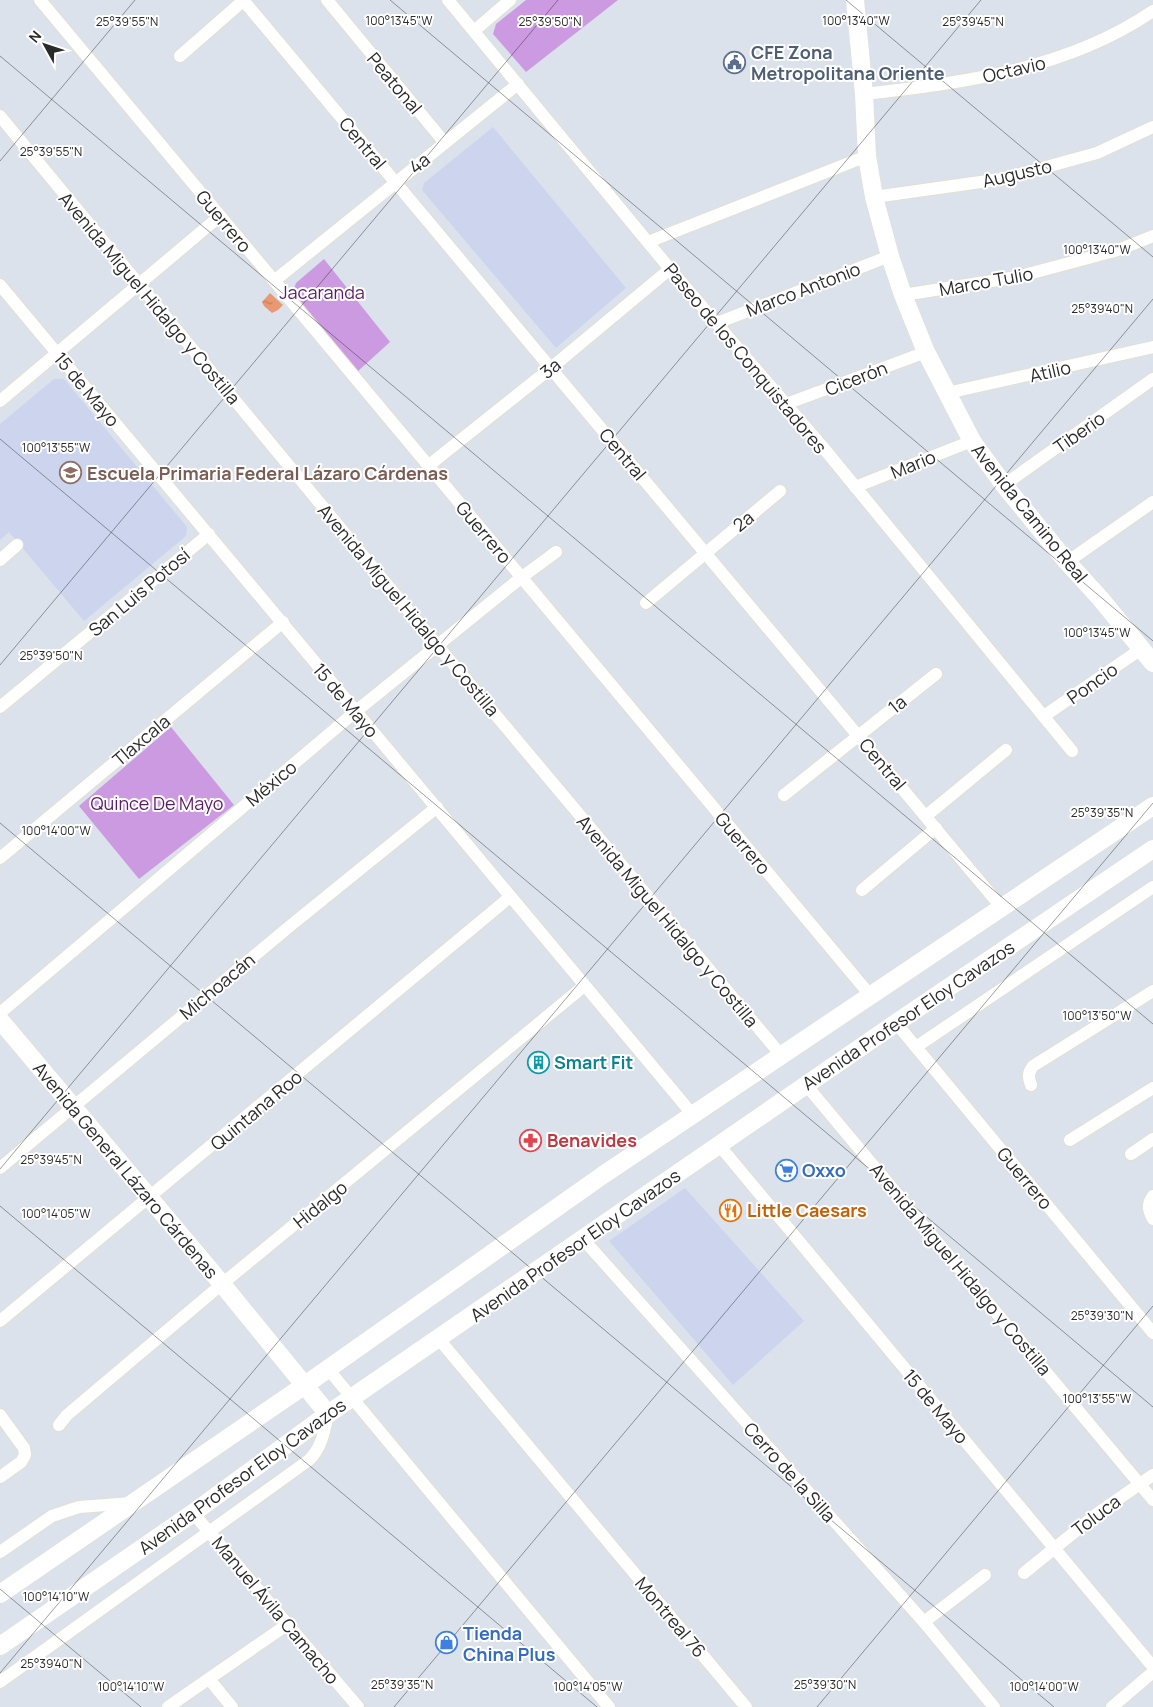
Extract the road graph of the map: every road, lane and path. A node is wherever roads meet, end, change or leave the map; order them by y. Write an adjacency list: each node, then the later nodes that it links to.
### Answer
1 (40, 0): 18 (street, Guerrero)
2 (244, 0): 9 (street); 16 (street, Central)
3 (327, 0): 14 (street, Peatonal)
4 (448, 0): 8 (street, Paseo de los Conquistadores)
5 (510, 0): 8 (street)
6 (855, 0): 11 (main road, Avenida Camino Real)
7 (1153, 11): 11 (street, Octavio)
8 (474, 31): 10 (street, Paseo de los Conquistadores)
9 (180, 56)
10 (518, 84): 14 (street, 4a); 20 (street, Paseo de los Conquistadores)
11 (864, 94): 15 (main road, Avenida Camino Real)
12 (0, 116): 25 (street, Avenida Miguel Hidalgo y Costilla)
13 (1153, 127): 17 (street, Augusto)
14 (445, 143): 16 (street, 4a)
15 (867, 156): 17 (main road, Avenida Camino Real); 20 (street)
16 (395, 182): 23 (street, 4a); 31 (street, Central)
17 (874, 197): 21 (main road, Avenida Camino Real)
18 (220, 216): 23 (street, Guerrero); 25 (street)
19 (1153, 236): 26 (street, Marco Tulio)
20 (648, 242): 22 (street, Paseo de los Conquistadores)
21 (890, 256): 26 (main road, Avenida Camino Real); 27 (street, Marco Antonio)
22 (670, 269): 27 (street, Paseo de los Conquistadores); 31 (street, 3a)
23 (274, 281): 37 (street, Guerrero)
24 (0, 285): 30 (street, 15 de Mayo)
25 (140, 285): 30 (street); 51 (street, Avenida Miguel Hidalgo y Costilla)
26 (903, 294): 29 (main road, Avenida Camino Real)
27 (717, 323): 35 (street, Paseo de los Conquistadores)
28 (1153, 347): 33 (street, Atilio)
29 (926, 352): 33 (main road, Avenida Camino Real); 35 (street, Cicerón)
30 (57, 353): 34 (street); 42 (street, 15 de Mayo)
31 (551, 368): 37 (street, 3a); 45 (street, Central)
32 (1153, 379): 38 (street, Tiberio)
33 (947, 393): 36 (main road, Avenida Camino Real)
34 (0, 401)
35 (786, 404): 39 (street, Paseo de los Conquistadores)
36 (972, 441): 38 (main road, Avenida Camino Real); 39 (street, Mario)
37 (428, 466): 48 (street, Guerrero)
38 (1004, 484): 47 (main road, Avenida Camino Real)
39 (855, 487): 57 (street, Paseo de los Conquistadores)
40 (780, 491): 45 (street, 2a)
41 (1153, 502): 47 (street)
42 (208, 534): 50 (street, 15 de Mayo); 55 (street, San Luis Potosí)
43 (17, 545): 46 (street)
44 (556, 552): 48 (street, México)
45 (705, 552): 49 (street, 2a); 58 (street, Central)
46 (0, 560)
47 (1067, 562): 52 (main road, Avenida Camino Real)
48 (522, 577): 51 (street, México); 73 (street, Guerrero)
49 (646, 603)
50 (283, 622): 56 (street, 15 de Mayo); 67 (street, Tlaxcala)
51 (438, 645): 56 (street, México); 79 (street, Avenida Miguel Hidalgo y Costilla)
52 (1141, 649): 53 (main road, Avenida Camino Real); 57 (street, Poncio)
53 (1153, 663)
54 (936, 674): 58 (street, 1a)
55 (0, 707)
56 (355, 712): 63 (street, 15 de Mayo); 75 (street, México)
57 (1044, 716): 60 (street, Paseo de los Conquistadores)
58 (858, 735): 61 (street, 1a); 64 (street, Central)
59 (1006, 750): 64 (street)
60 (1072, 750)
61 (784, 795)
62 (1153, 806): 71 (main road, Avenida Profesor Eloy Cavazos)
63 (437, 807): 70 (street, 15 de Mayo); 83 (street, Michoacán)
64 (926, 816): 65 (street, Central)
65 (936, 828): 69 (street); 71 (street, Central)
66 (1153, 849): 77 (main road, Avenida Profesor Eloy Cavazos)
67 (0, 858)
68 (1153, 887): 78 (street)
69 (862, 890)
70 (510, 897): 72 (street, 15 de Mayo); 90 (street, Quintana Roo)
71 (1002, 908): 73 (main road, Avenida Profesor Eloy Cavazos)
72 (584, 986): 84 (street, 15 de Mayo); 94 (street, Hidalgo)
73 (870, 995): 79 (main road, Avenida Profesor Eloy Cavazos)
74 (1151, 996): 81 (street)
75 (0, 1013)
76 (0, 1020): 83 (main road, Avenida General Lázaro Cárdenas)
77 (896, 1023): 78 (street, Guerrero); 80 (main road, Avenida Profesor Eloy Cavazos)
78 (916, 1047): 96 (street, Guerrero)
79 (781, 1055): 84 (main road, Avenida Profesor Eloy Cavazos)
80 (806, 1085): 87 (main road, Avenida Profesor Eloy Cavazos); 106 (street, Avenida Miguel Hidalgo y Costilla)
81 (1031, 1085)
82 (1153, 1088): 86 (street)
83 (73, 1106): 89 (street, Michoacán); 90 (main road, Avenida General Lázaro Cárdenas)
84 (693, 1115): 98 (main road, Avenida Profesor Eloy Cavazos)
85 (1153, 1139): 88 (street)
86 (1070, 1140)
87 (719, 1145): 93 (main road, Avenida Profesor Eloy Cavazos); 111 (street, 15 de Mayo)
88 (1132, 1154)
89 (0, 1168)
90 (149, 1198): 94 (main road, Avenida General Lázaro Cárdenas); 95 (street, Quintana Roo)
91 (1151, 1199): 92 (street)
92 (1153, 1219)
93 (583, 1239): 97 (main road, Avenida Profesor Eloy Cavazos); 116 (street, Cerro de la Silla)
94 (222, 1284): 99 (main road, Avenida General Lázaro Cárdenas); 103 (street, Hidalgo)
95 (0, 1321)
96 (1153, 1333)
97 (438, 1338): 100 (main road, Avenida Profesor Eloy Cavazos); 127 (street, Montreal 76)
98 (328, 1369): 99 (main road, Avenida Profesor Eloy Cavazos); 100 (street)
99 (305, 1385): 101 (main road, Avenida General Lázaro Cárdenas); 108 (main road, Avenida Profesor Eloy Cavazos)
100 (351, 1398): 101 (main road, Avenida Profesor Eloy Cavazos); 126 (street)
101 (328, 1414): 109 (main road, Avenida Profesor Eloy Cavazos); 110 (street)
102 (0, 1415): 105 (street)
103 (58, 1425)
104 (1153, 1475): 106 (street, Toluca)
105 (0, 1477)
106 (1140, 1484): 107 (street, Avenida Miguel Hidalgo y Costilla); 111 (street, Toluca)
107 (1153, 1500)
108 (132, 1503): 112 (street, Avenida Profesor Eloy Cavazos); 115 (main road, Avenida Profesor Eloy Cavazos)
109 (193, 1513): 110 (street, Manuel Ávila Camacho); 118 (main road, Avenida Profesor Eloy Cavazos)
110 (210, 1532): 117 (street, Manuel Ávila Camacho); 122 (street)
111 (1054, 1547): 113 (street, Toluca); 119 (street, 15 de Mayo)
112 (0, 1552)
113 (1024, 1573)
114 (985, 1575): 116 (street)
115 (0, 1594)
116 (924, 1622): 128 (street, Cerro de la Silla)
117 (288, 1624): 121 (street); 125 (street, Manuel Ávila Camacho)
118 (0, 1646)
119 (1153, 1667)
120 (1153, 1672): 129 (street)
121 (209, 1679): 123 (street); 124 (street)
122 (0, 1682)
123 (168, 1707)
124 (232, 1707)
125 (358, 1707)
126 (609, 1707)
127 (746, 1707)
128 (994, 1707)
129 (1112, 1707)

